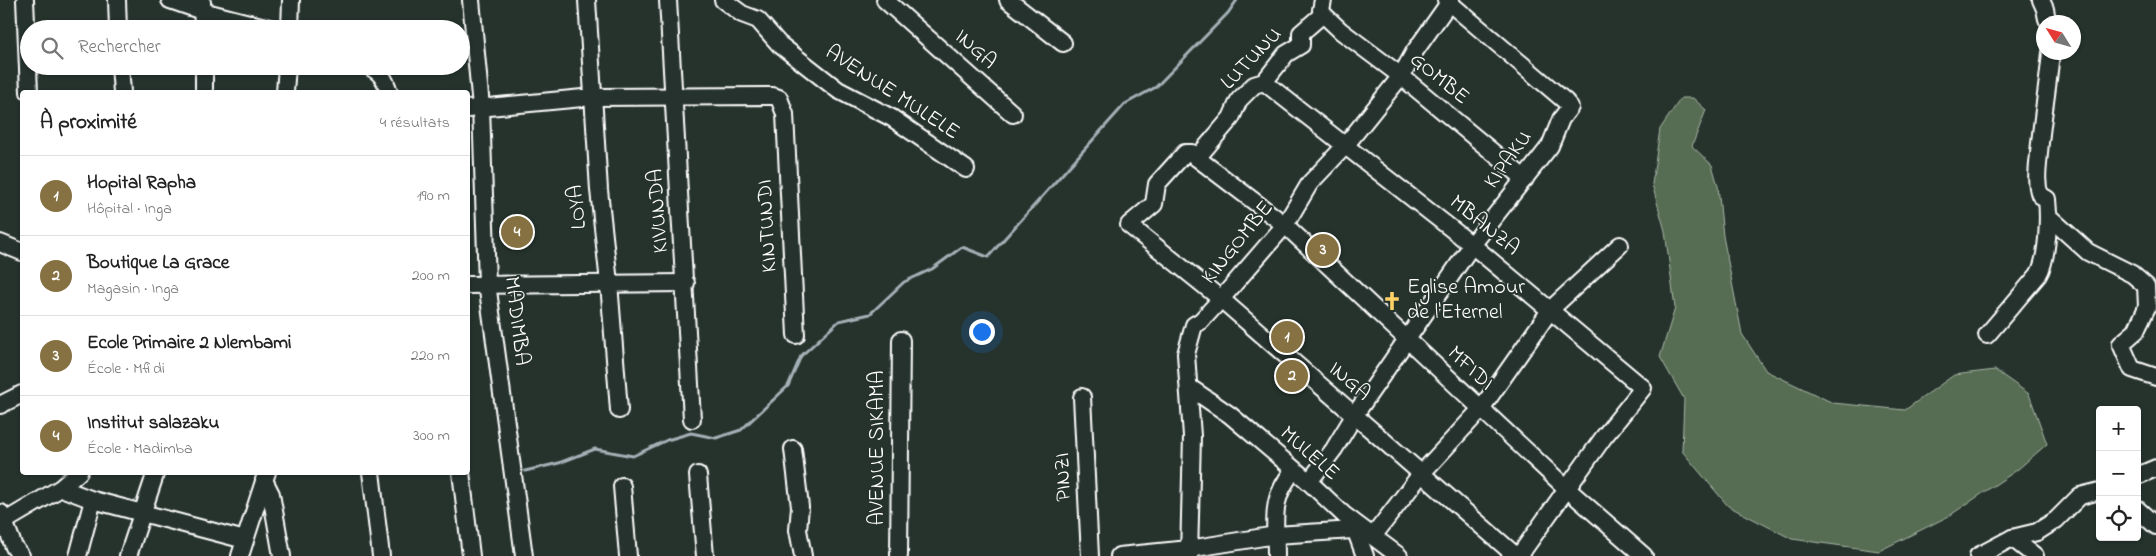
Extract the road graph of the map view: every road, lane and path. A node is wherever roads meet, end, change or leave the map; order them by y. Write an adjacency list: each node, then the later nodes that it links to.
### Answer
1 (25, 0): 16 (street)
2 (117, 0): 17 (street)
3 (170, 0): 13 (street)
4 (291, 0): 20 (street)
5 (471, 0): 37 (street, MADIMBA)
6 (587, 0): 36 (street, LOYA)
7 (668, 0): 35 (street, KIVUNDA)
8 (723, 0): 41 (street, AVENUE MULELE)
9 (885, 0): 38 (street, INGA)
10 (1008, 0): 21 (street)
11 (2041, 0): 15 (street)
12 (1448, 1): 28 (street, KINGOMBE); 42 (street, KIPAKU)
13 (202, 6): 18 (street); 19 (street)
14 (1323, 7): 28 (street, GOMBE); 29 (street, LUTUNU)
15 (2047, 15)
16 (26, 20)
17 (118, 20)
18 (203, 20)
19 (245, 20)
20 (290, 20)
21 (1063, 44)
22 (2050, 60): 43 (street)
23 (28, 75): 30 (street)
24 (121, 75): 31 (street)
25 (204, 75): 32 (street)
26 (286, 75): 33 (street)
27 (381, 75): 34 (street)
28 (1401, 76): 39 (street, KINGOMBE); 42 (street, GOMBE)
29 (1264, 82): 39 (street, MBANZA); 40 (street, LUTUNU)
30 (29, 90)
31 (122, 90)
32 (204, 90)
33 (285, 90)
34 (388, 90)
35 (672, 96): 36 (street); 49 (street, KIVUNDA); 56 (street, KINTUNDI)
36 (593, 98): 37 (street); 51 (street, LOYA)
37 (474, 108): 50 (street, MADIMBA)
38 (1013, 114)
39 (1346, 146): 44 (street, KINGOMBE); 46 (street, MBANZA)
40 (1197, 158): 44 (street, MFIDI); 53 (street, INGA)
41 (966, 169)
42 (1525, 179): 46 (street, KIPAKU)
43 (2048, 216): 54 (street); 57 (street)
44 (1285, 225): 53 (street, KINGOMBE); 59 (street, MFIDI)
45 (0, 244): 48 (street)
46 (1472, 244): 55 (street, MBANZA); 59 (street, KIPAKU)
47 (1620, 245): 55 (street)
48 (20, 251)
49 (686, 282): 51 (street); 68 (street, KIVUNDA)
50 (488, 283): 51 (street); 52 (street); 103 (street, MADIMBA)
51 (609, 284): 66 (street, LOYA)
52 (470, 285)
53 (1221, 299): 61 (street, KINGOMBE); 67 (street, INGA)
54 (2152, 304): 60 (street)
55 (1551, 309): 65 (street); 83 (street, MBANZA)
56 (796, 335)
57 (1986, 335)
58 (901, 340): 107 (street, AVENUE SIKAMA)
59 (1407, 341): 65 (street, MFIDI); 67 (street, KIPAKU)
60 (2156, 377)
61 (1189, 388): 71 (street, MULELE); 95 (street, KINGOMBE)
62 (20, 395): 64 (street)
63 (1082, 397): 108 (street, PINZI)
64 (0, 405)
65 (1481, 409): 72 (street); 83 (street, MFIDI)
66 (619, 410)
67 (1354, 416): 72 (street, INGA); 80 (street, KIPAKU)
68 (692, 419)
69 (793, 449): 106 (street)
70 (2156, 468): 73 (street)
71 (1294, 470): 80 (street, MULELE); 91 (street)
72 (1421, 474): 92 (street); 113 (street, INGA)
73 (2141, 474)
74 (75, 475): 82 (street)
75 (155, 475): 87 (street)
76 (371, 475): 101 (street)
77 (461, 475): 102 (street)
78 (698, 475): 105 (street)
79 (265, 476): 94 (street); 100 (street)
80 (1309, 482): 89 (street, MULELE)
81 (622, 486): 104 (street)
82 (60, 488): 85 (street); 88 (street)
83 (1566, 488): 113 (street); 114 (street, MFIDI)
84 (2096, 492): 93 (street)
85 (93, 500): 87 (street); 97 (street)
86 (2141, 513): 90 (street)
87 (143, 514): 94 (street); 98 (street)
88 (2, 519): 96 (street)
89 (1352, 526): 91 (street); 92 (street, MULELE); 111 (street)
90 (2156, 526)
91 (1276, 535): 95 (street); 110 (street)
92 (1374, 535): 112 (street, MULELE)
93 (2012, 538): 115 (street); 116 (street)
94 (245, 540): 99 (street)
95 (1189, 553): 109 (street)
96 (21, 556)
97 (78, 556)
98 (128, 556)
99 (240, 556)
100 (282, 556)
101 (381, 556)
102 (471, 556)
103 (524, 556)
104 (628, 556)
105 (706, 556)
106 (803, 556)
107 (899, 556)
108 (1090, 556)
109 (1119, 556)
110 (1276, 556)
111 (1365, 556)
112 (1399, 556)
113 (1517, 556)
114 (1644, 556)
115 (1978, 556)
116 (2035, 556)

